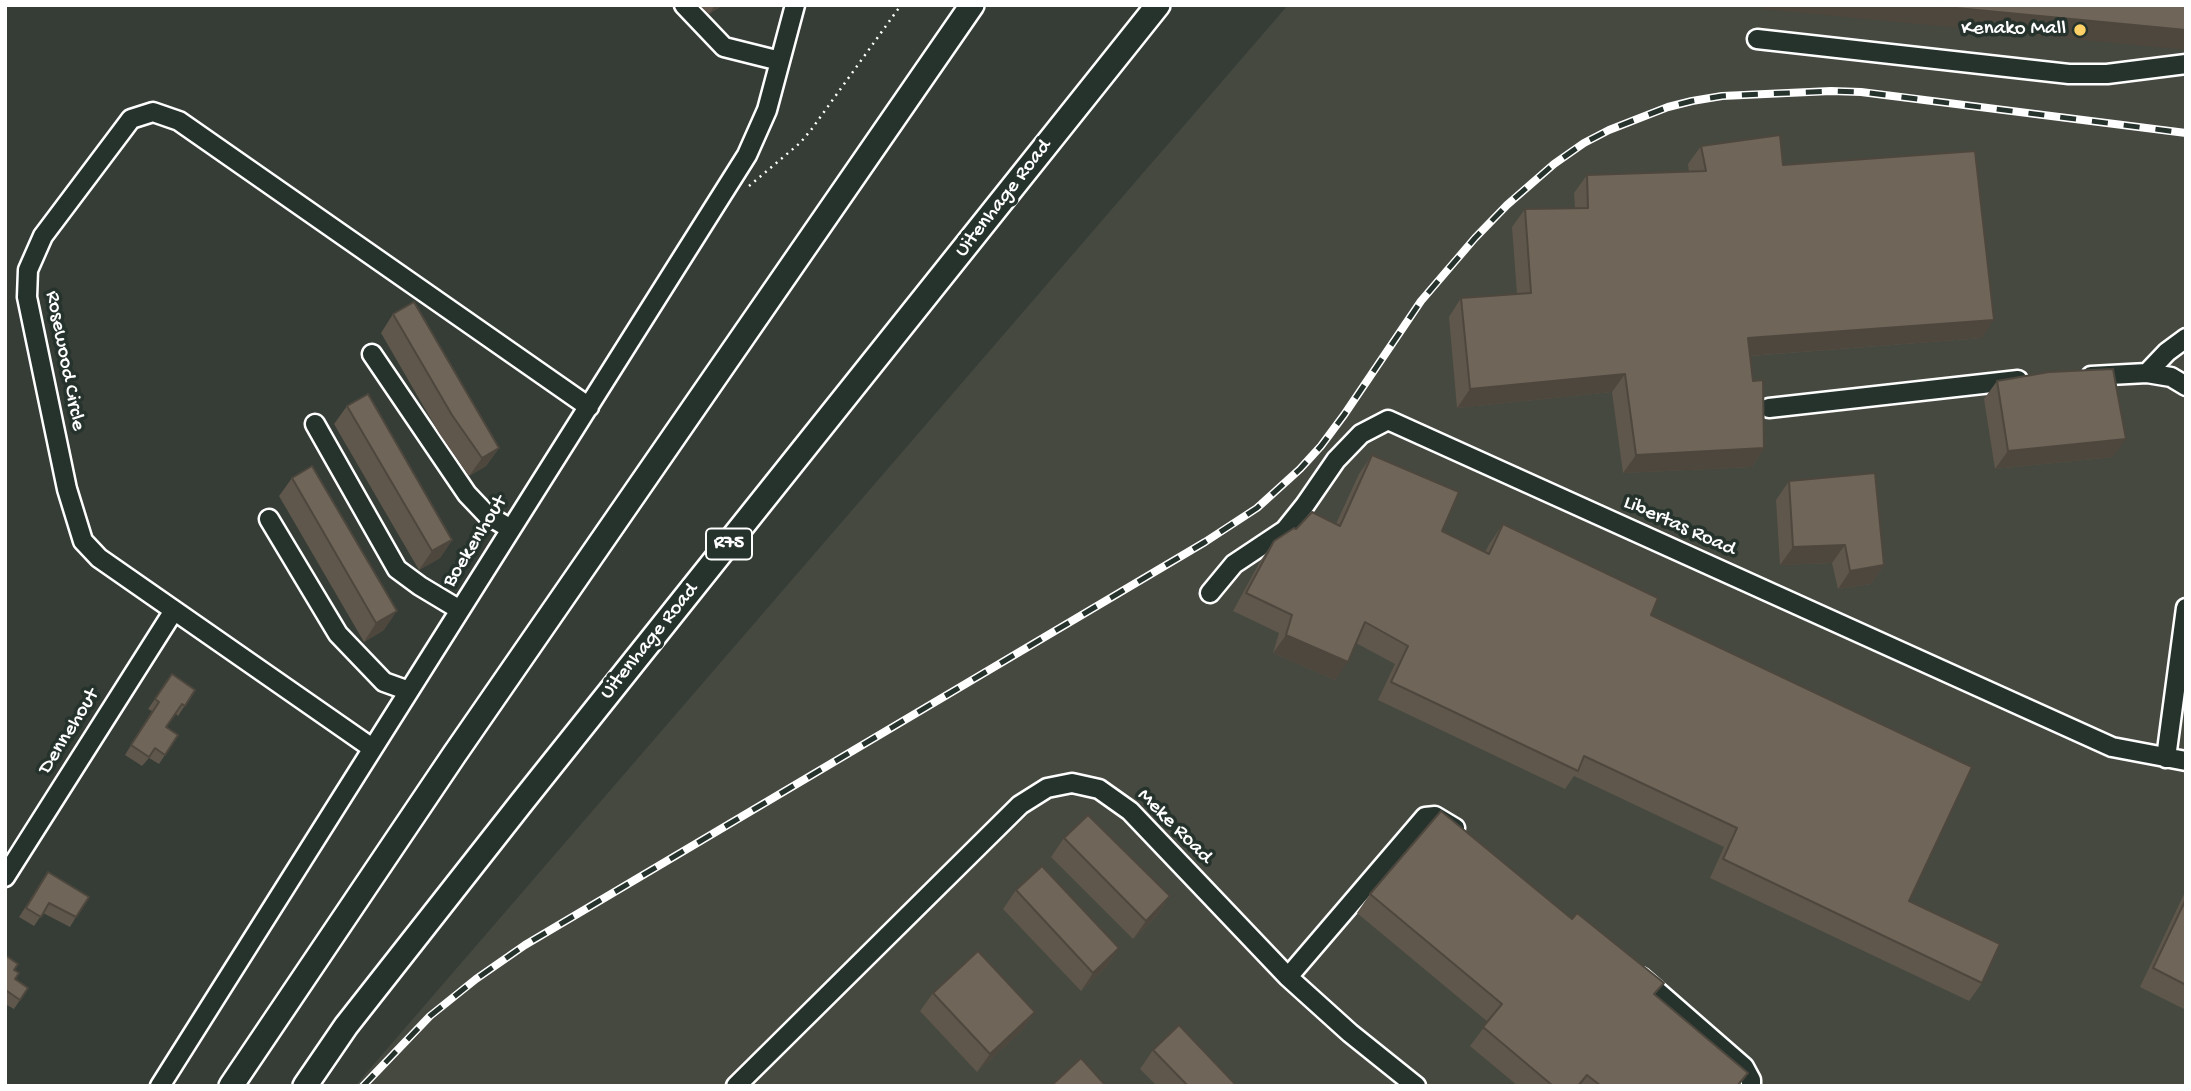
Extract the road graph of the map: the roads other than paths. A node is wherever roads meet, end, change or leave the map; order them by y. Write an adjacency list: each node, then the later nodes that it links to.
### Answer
1 (684, 5): 6 (street)
2 (795, 5): 6 (street, Boekenhout)
3 (972, 5): 33 (main road)
4 (1158, 5): 34 (main road, Uitenhage Road / R75)
5 (1757, 39): 7 (street)
6 (780, 61): 14 (street, Boekenhout)
7 (2186, 64)
8 (2186, 338): 10 (street)
9 (372, 354): 18 (street)
10 (2147, 373): 11 (street); 13 (street)
11 (2069, 377)
12 (2030, 380): 15 (street)
13 (2186, 386)
14 (589, 407): 18 (street, Boekenhout); 22 (street, Rosewood Circle)
15 (1769, 408)
16 (315, 424): 21 (street)
17 (269, 519): 23 (street)
18 (511, 529): 21 (street, Boekenhout)
19 (1210, 593): 26 (street, Libertas Road)
20 (2186, 608): 24 (street)
21 (460, 610): 23 (street, Boekenhout)
22 (173, 612): 25 (street, Rosewood Circle); 29 (street, Dennehout)
23 (408, 691): 25 (street, Boekenhout)
24 (2180, 692): 26 (street)
25 (372, 748): 32 (street, Boekenhout)
26 (2166, 758): 27 (street, Libertas Road)
27 (2186, 761)
28 (1466, 838): 31 (street)
29 (5, 877)
30 (1625, 965): 37 (street)
31 (1288, 977): 35 (street, Meke Road); 36 (street, Meke Road)
32 (160, 1086)
33 (231, 1086)
34 (305, 1086)
35 (736, 1086)
36 (1416, 1086)
37 (1751, 1086)

